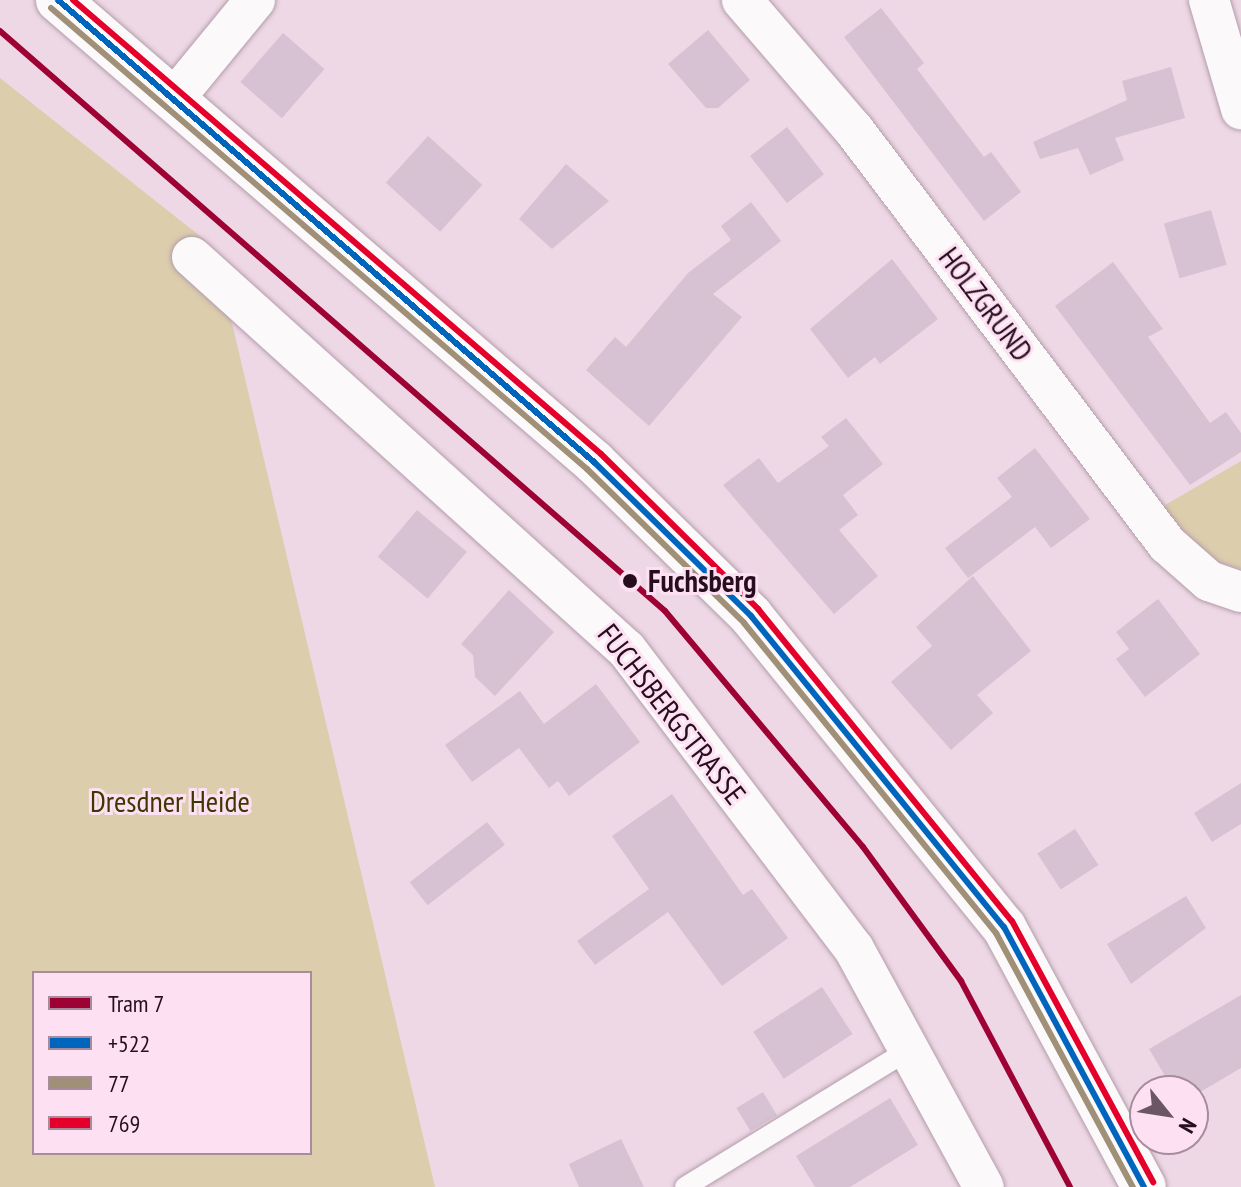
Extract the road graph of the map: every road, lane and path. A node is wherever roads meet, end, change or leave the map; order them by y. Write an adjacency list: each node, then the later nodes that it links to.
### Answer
1 (58, 0): 5 (main road)
2 (255, 0): 5 (street)
3 (742, 0): 8 (street, HOLZGRUND)
4 (1209, 0): 6 (street)
5 (173, 100): 12 (main road)
6 (1241, 109)
7 (192, 257): 9 (street, FUCHSBERGSTRASSE)
8 (1241, 592)
9 (909, 1050): 10 (lane); 11 (street, FUCHSBERGSTRASSE)
10 (685, 1187)
11 (984, 1187)
12 (1144, 1187)

